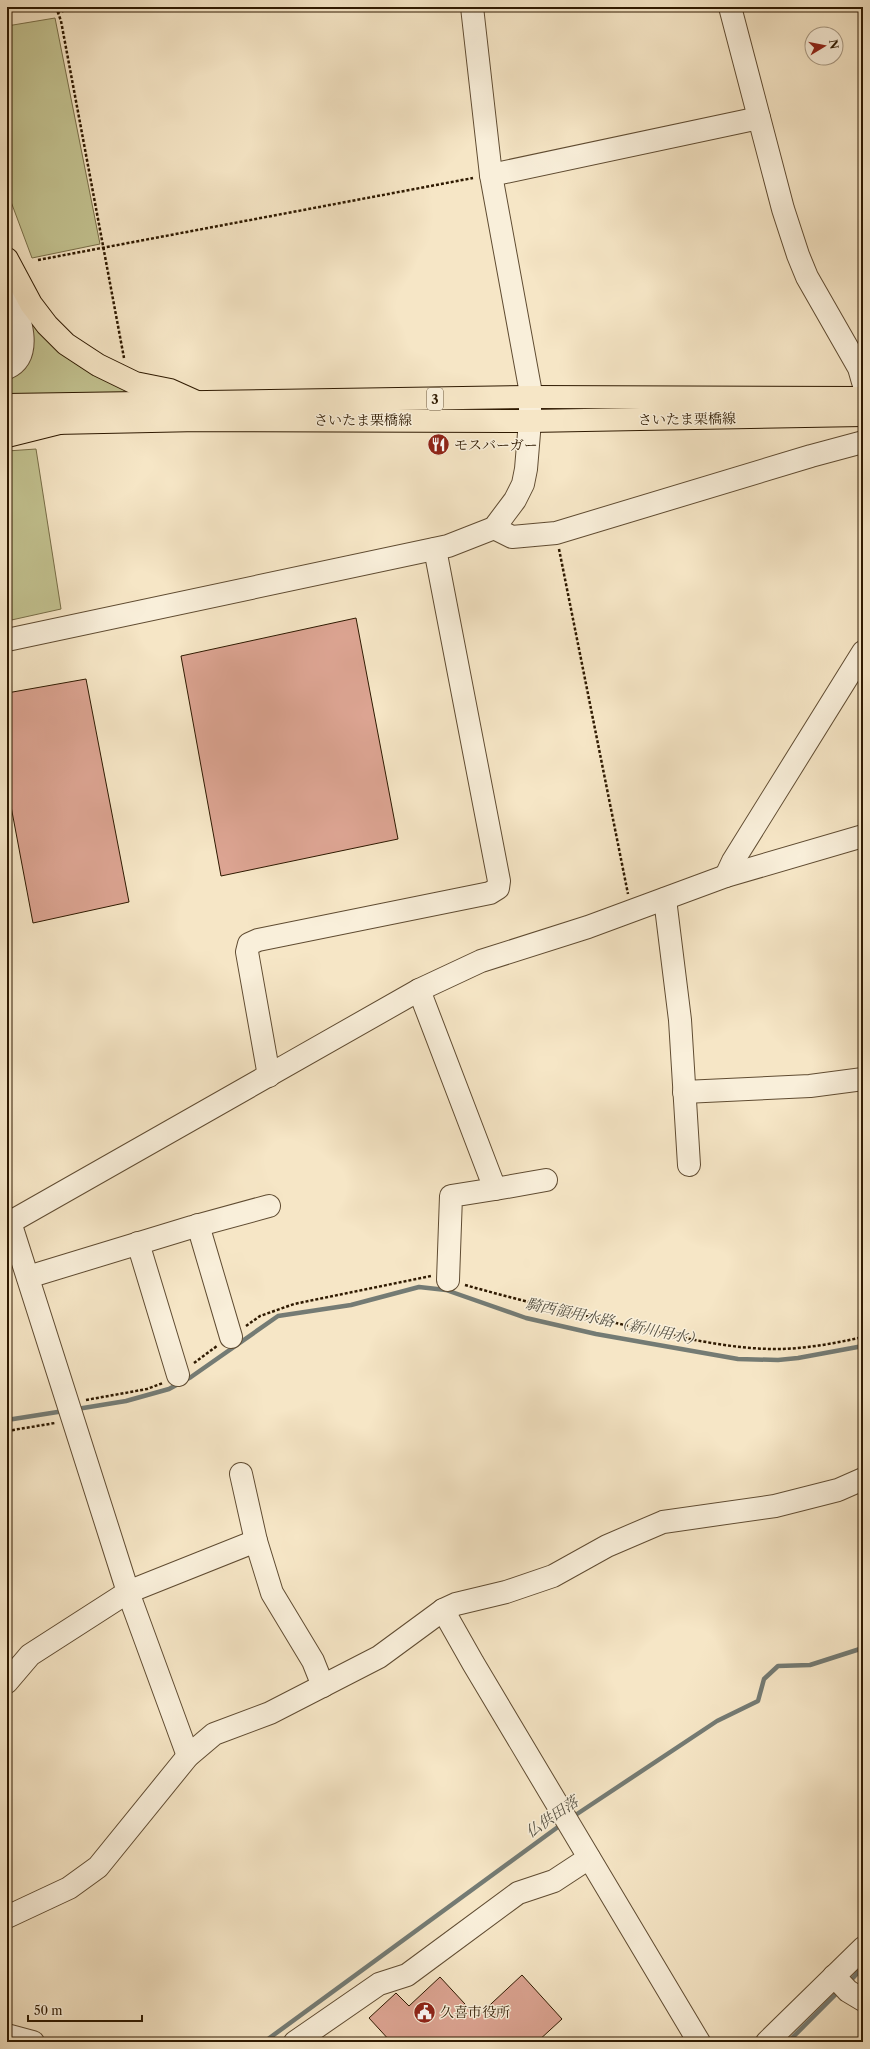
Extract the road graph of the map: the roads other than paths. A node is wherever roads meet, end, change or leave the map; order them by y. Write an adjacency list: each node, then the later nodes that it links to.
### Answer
1 (472, 7): 4 (street)
2 (730, 7): 3 (street)
3 (759, 118): 4 (street); 8 (street)
4 (491, 175): 9 (street)
5 (7, 259): 11 (main road)
6 (7, 280): 7 (street)
7 (7, 368)
8 (863, 382)
9 (530, 397): 10 (main road, さいたま栗橋線 / 3); 11 (main road, さいたま栗橋線 / 3); 14 (street)
10 (863, 398)
11 (199, 403): 12 (main road, さいたま栗橋線 / 3)
12 (7, 405)
13 (863, 415): 14 (main road, さいたま栗橋線 / 3)
14 (530, 421): 15 (main road, さいたま栗橋線 / 3); 19 (street)
15 (59, 423): 16 (main road, さいたま栗橋線 / 3); 17 (main road)
16 (7, 424)
17 (7, 436)
18 (863, 442): 19 (street)
19 (494, 528): 20 (street)
20 (435, 549): 21 (street); 27 (street)
21 (7, 640)
22 (863, 652): 24 (street)
23 (863, 836): 24 (street)
24 (726, 876): 25 (street)
25 (665, 899): 26 (street); 29 (street)
26 (419, 990): 27 (street); 32 (street)
27 (269, 1076): 34 (street)
28 (863, 1079): 29 (street)
29 (684, 1092): 30 (street)
30 (688, 1165)
31 (546, 1180): 32 (street)
32 (495, 1189): 38 (street)
33 (269, 1206): 35 (street)
34 (9, 1223): 37 (street)
35 (198, 1225): 36 (street); 39 (street)
36 (138, 1244): 37 (street); 40 (street)
37 (28, 1277): 44 (street)
38 (448, 1280)
39 (231, 1337)
40 (178, 1375)
41 (241, 1474): 43 (street)
42 (863, 1479): 45 (street)
43 (256, 1541): 44 (street); 47 (street)
44 (128, 1592): 46 (street); 48 (street)
45 (443, 1610): 47 (street); 49 (street)
46 (7, 1682)
47 (323, 1686): 48 (street)
48 (188, 1756): 50 (street)
49 (588, 1858): 56 (street); 57 (street)
50 (7, 1917)
51 (863, 1948): 52 (street)
52 (834, 1976): 53 (street); 58 (street)
53 (863, 2000)
54 (7, 2035): 55 (street)
55 (33, 2042)
56 (295, 2042)
57 (700, 2042)
58 (769, 2042)

